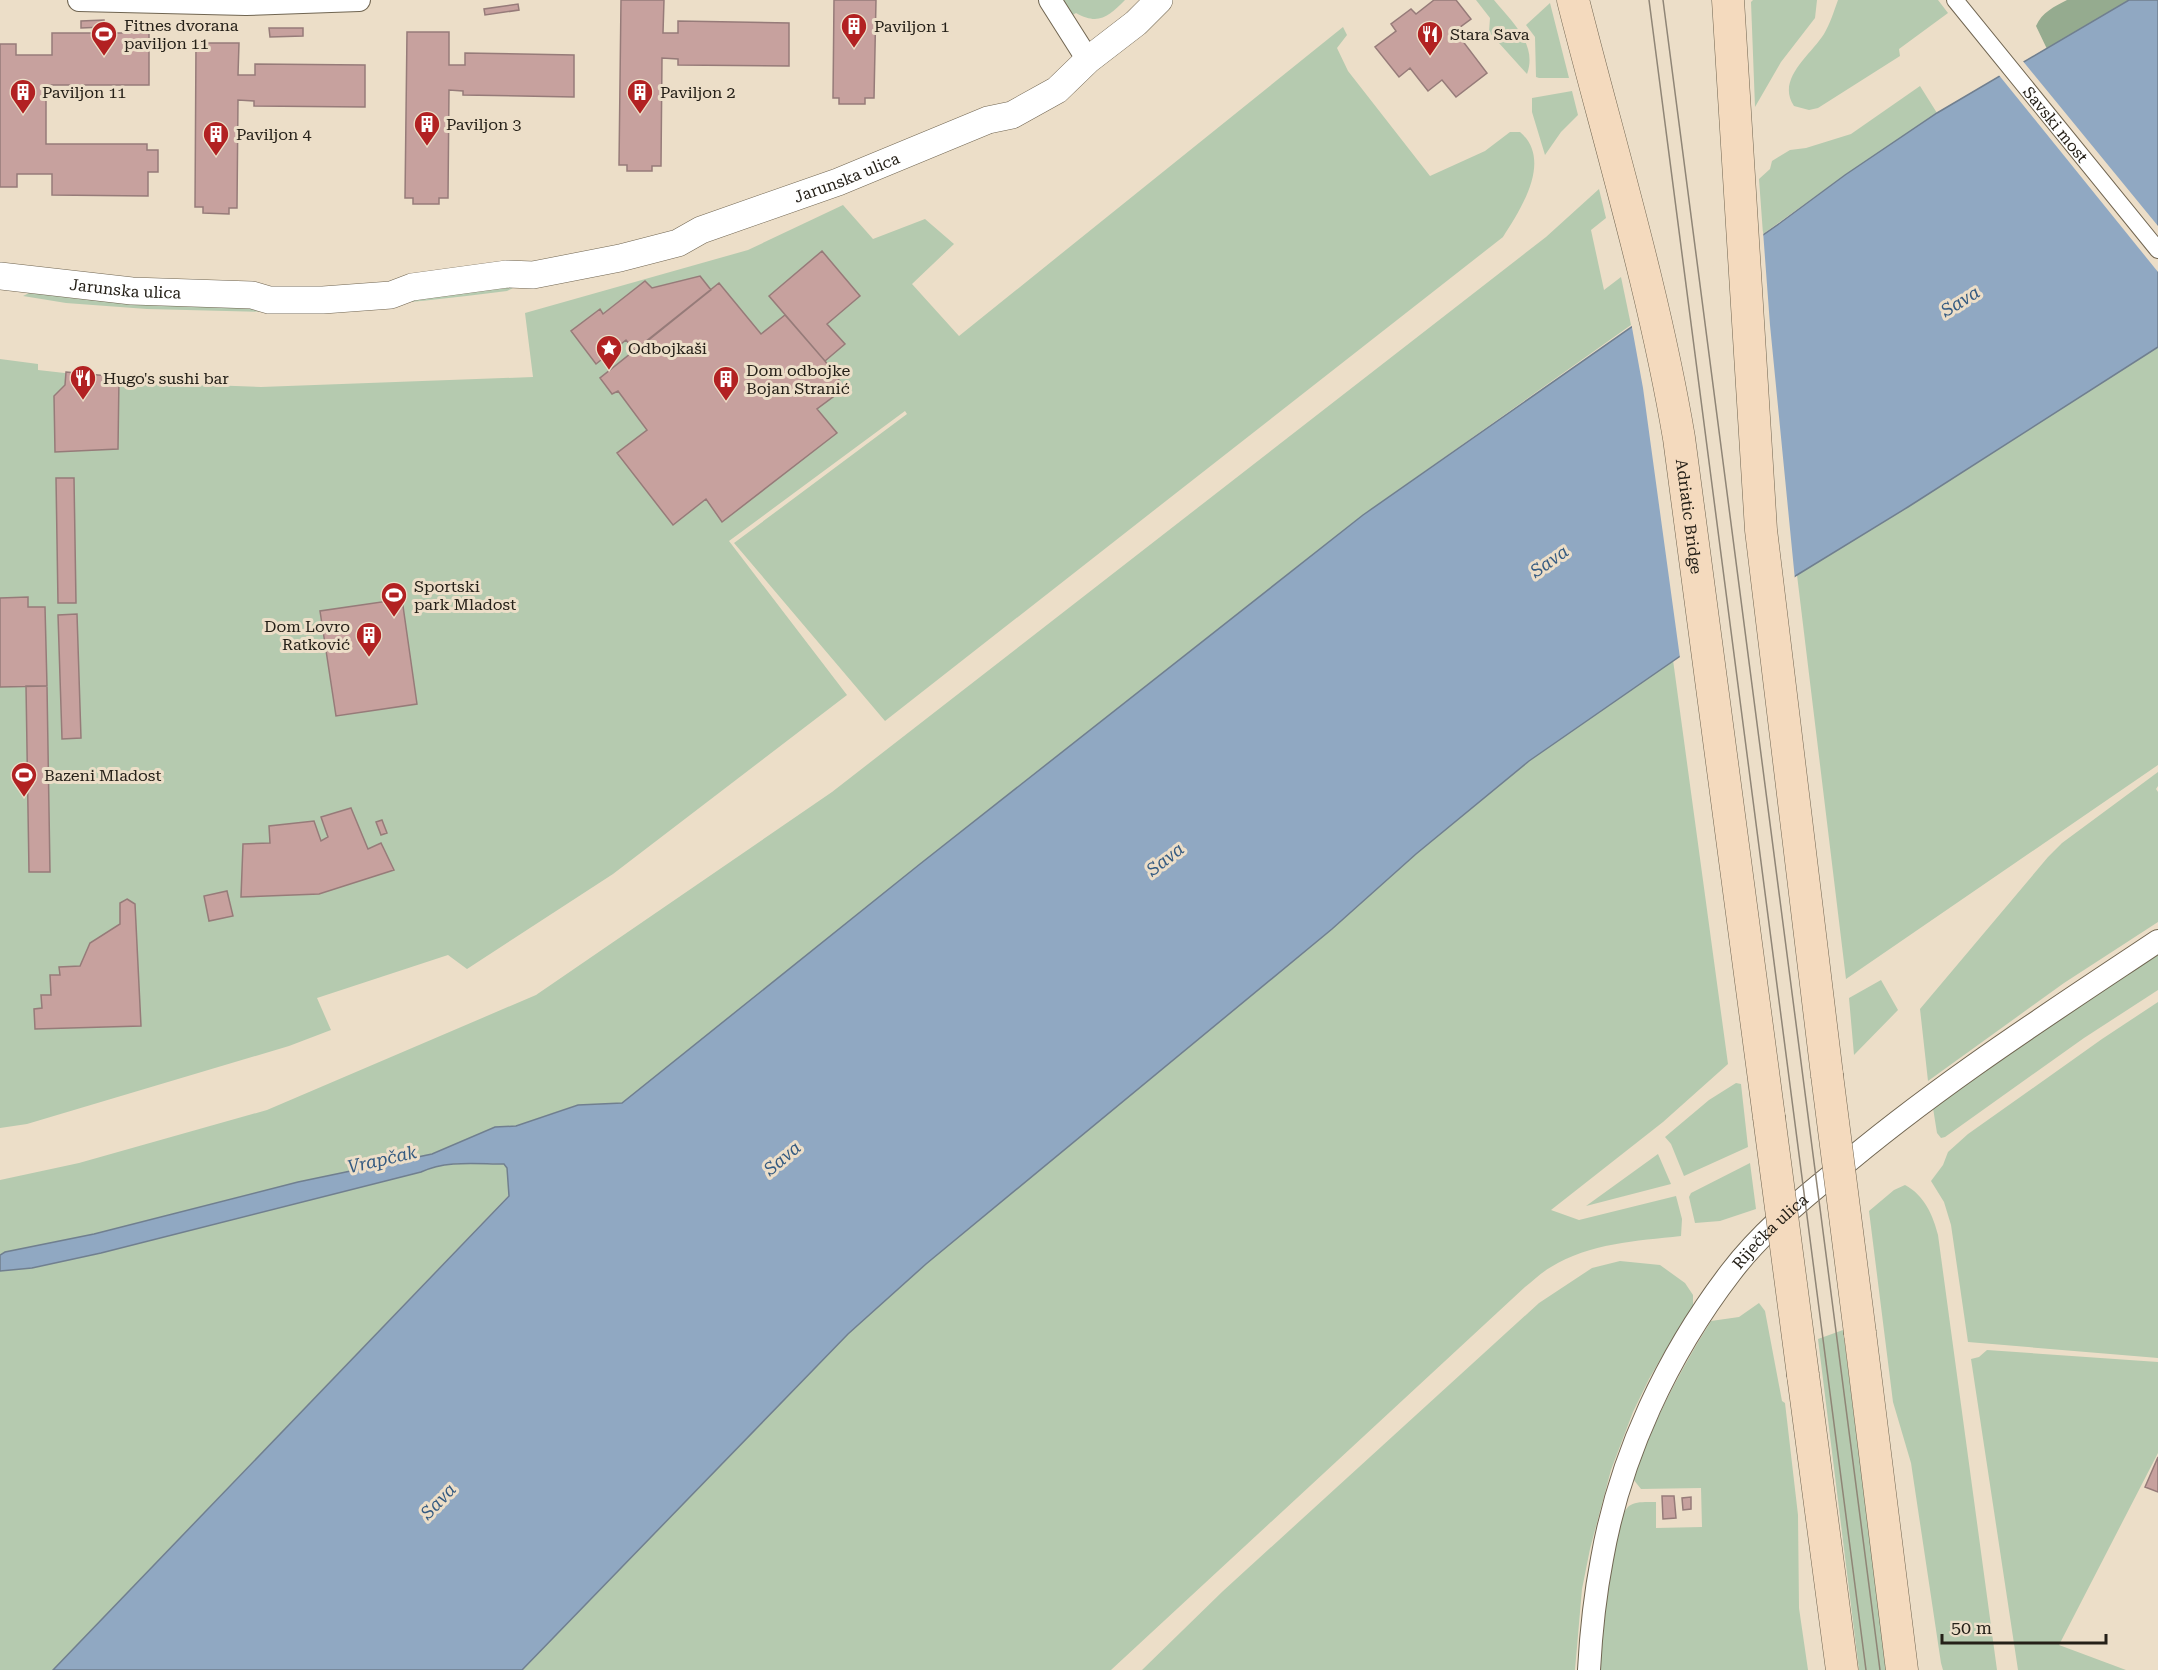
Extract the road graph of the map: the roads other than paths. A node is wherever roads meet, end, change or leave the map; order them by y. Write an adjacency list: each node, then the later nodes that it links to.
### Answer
1 (79, 0): 7 (street)
2 (359, 0): 7 (street)
3 (1050, 0): 9 (street)
4 (1159, 0): 9 (street, Jarunska ulica)
5 (1728, 0): 15 (main road, bridge)
6 (1955, 0): 10 (street, Savski most)
7 (285, 1)
8 (1576, 13): 14 (main road, Adriatic Bridge, bridge)
9 (1088, 60): 11 (street, Jarunska ulica)
10 (2158, 250)
11 (0, 276)
12 (2158, 941): 13 (street, Riječka ulica)
13 (1589, 1670)
14 (1842, 1670)
15 (1902, 1670)

